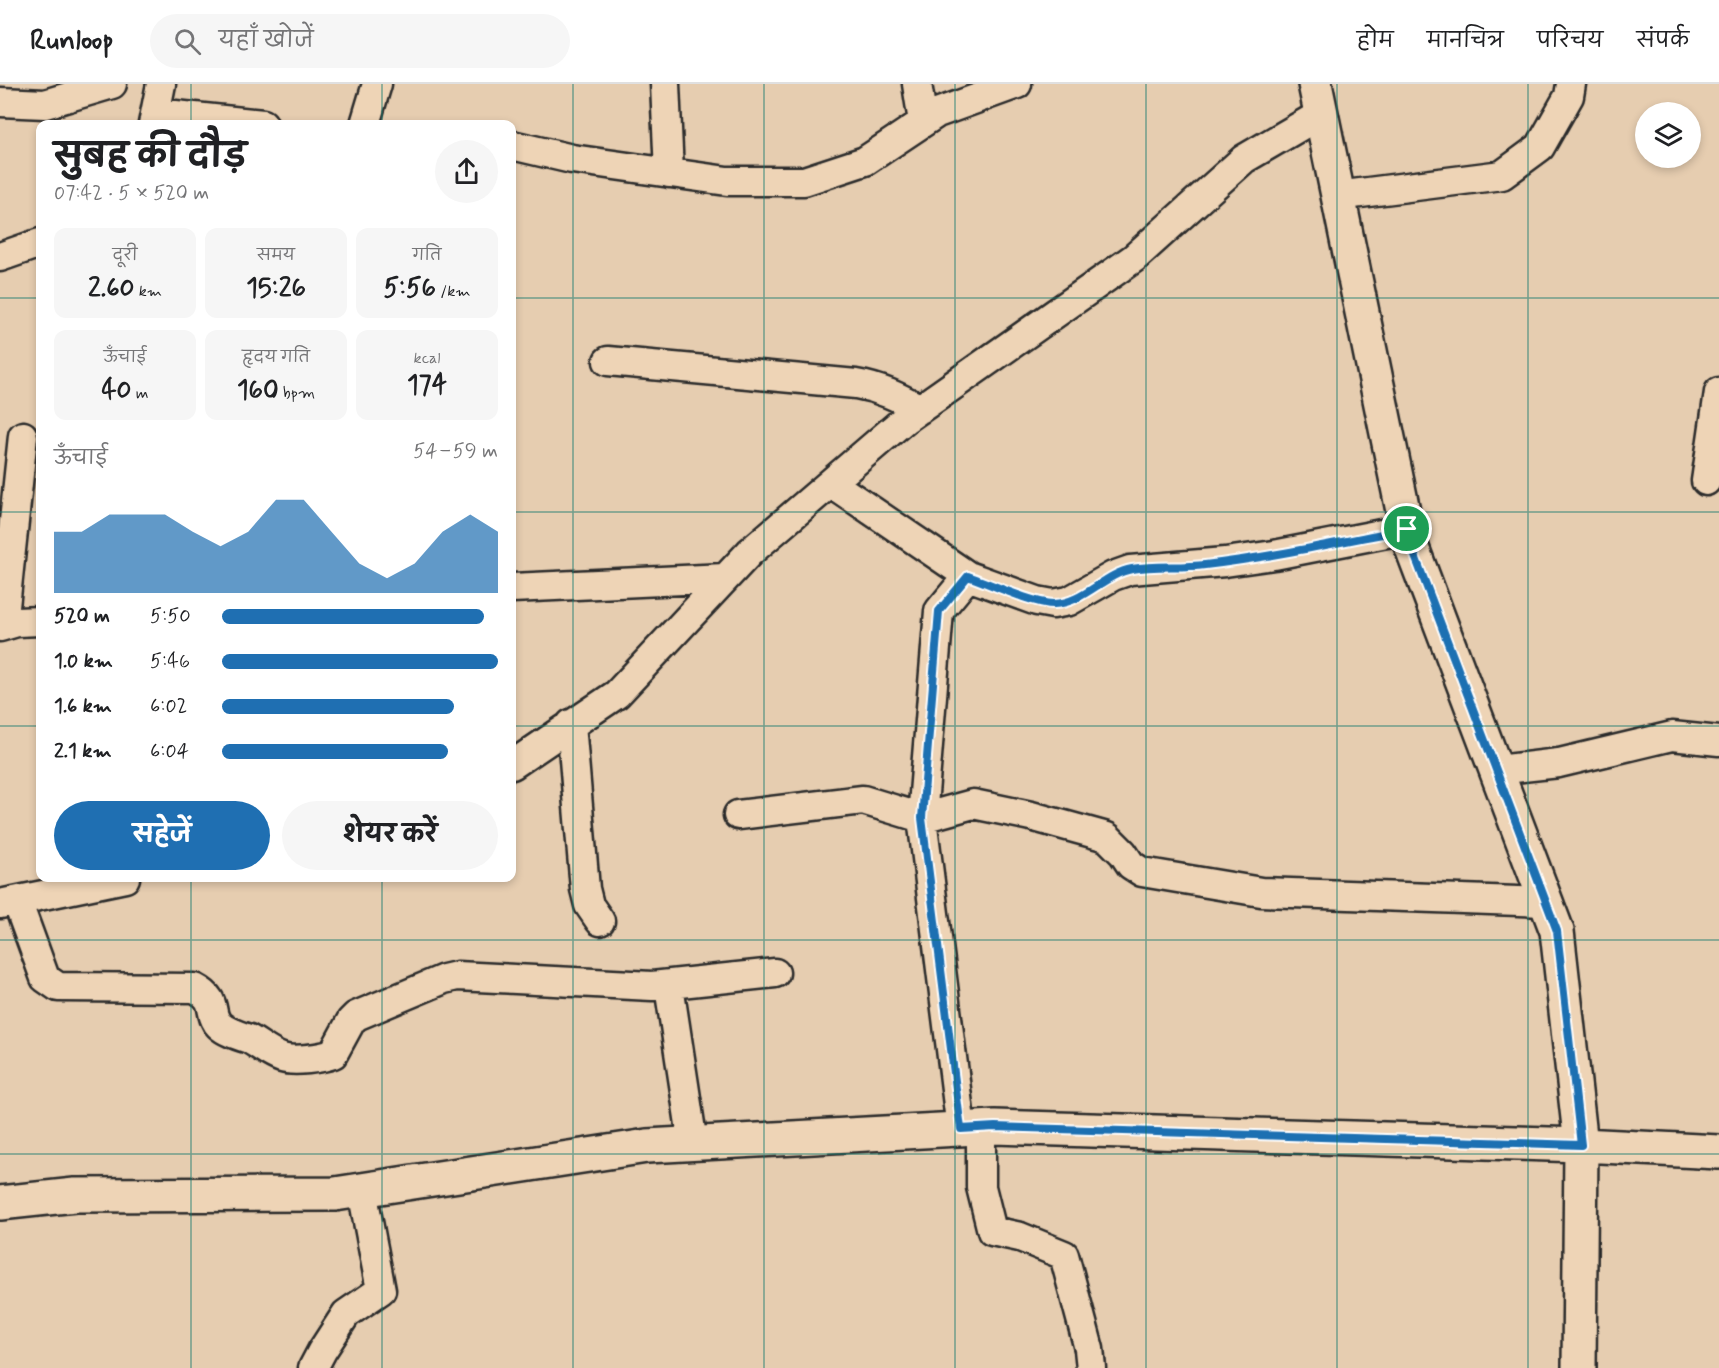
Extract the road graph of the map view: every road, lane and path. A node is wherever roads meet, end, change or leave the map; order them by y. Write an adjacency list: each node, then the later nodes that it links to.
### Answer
1 (112, 84): 9 (street)
2 (377, 84): 11 (street)
3 (665, 84): 14 (street)
4 (917, 84): 12 (street)
5 (1017, 84): 12 (street)
6 (1571, 84): 15 (street)
7 (154, 99): 10 (street)
8 (1318, 99): 15 (street); 20 (street)
9 (0, 102)
10 (246, 120)
11 (366, 120)
12 (923, 122): 14 (street)
13 (516, 146): 14 (street)
14 (669, 172)
15 (1337, 196): 24 (street)
16 (36, 244): 17 (street)
17 (0, 257)
18 (608, 361): 20 (street)
19 (1719, 392): 22 (street)
20 (920, 409): 23 (street)
21 (21, 437): 29 (street)
22 (1706, 481)
23 (831, 483): 25 (street); 26 (street)
24 (1407, 529): 25 (street); 33 (street)
25 (968, 576): 35 (street)
26 (725, 578): 27 (street); 30 (street)
27 (516, 588)
28 (36, 621): 29 (street)
29 (2, 626)
30 (571, 724): 32 (street); 39 (street)
31 (1719, 741): 33 (street)
32 (516, 762)
33 (1497, 770): 38 (street)
34 (738, 815): 35 (street)
35 (922, 818): 38 (street); 42 (street)
36 (106, 882): 37 (street)
37 (8, 902): 41 (street)
38 (1546, 902): 44 (street)
39 (600, 921)
40 (775, 973): 41 (street)
41 (669, 986): 43 (street)
42 (971, 1128): 43 (street); 44 (street); 49 (street)
43 (693, 1144): 46 (street)
44 (1581, 1145): 45 (street); 50 (street)
45 (1719, 1152)
46 (362, 1190): 47 (street); 48 (street)
47 (0, 1203)
48 (314, 1368)
49 (1090, 1368)
50 (1579, 1368)

